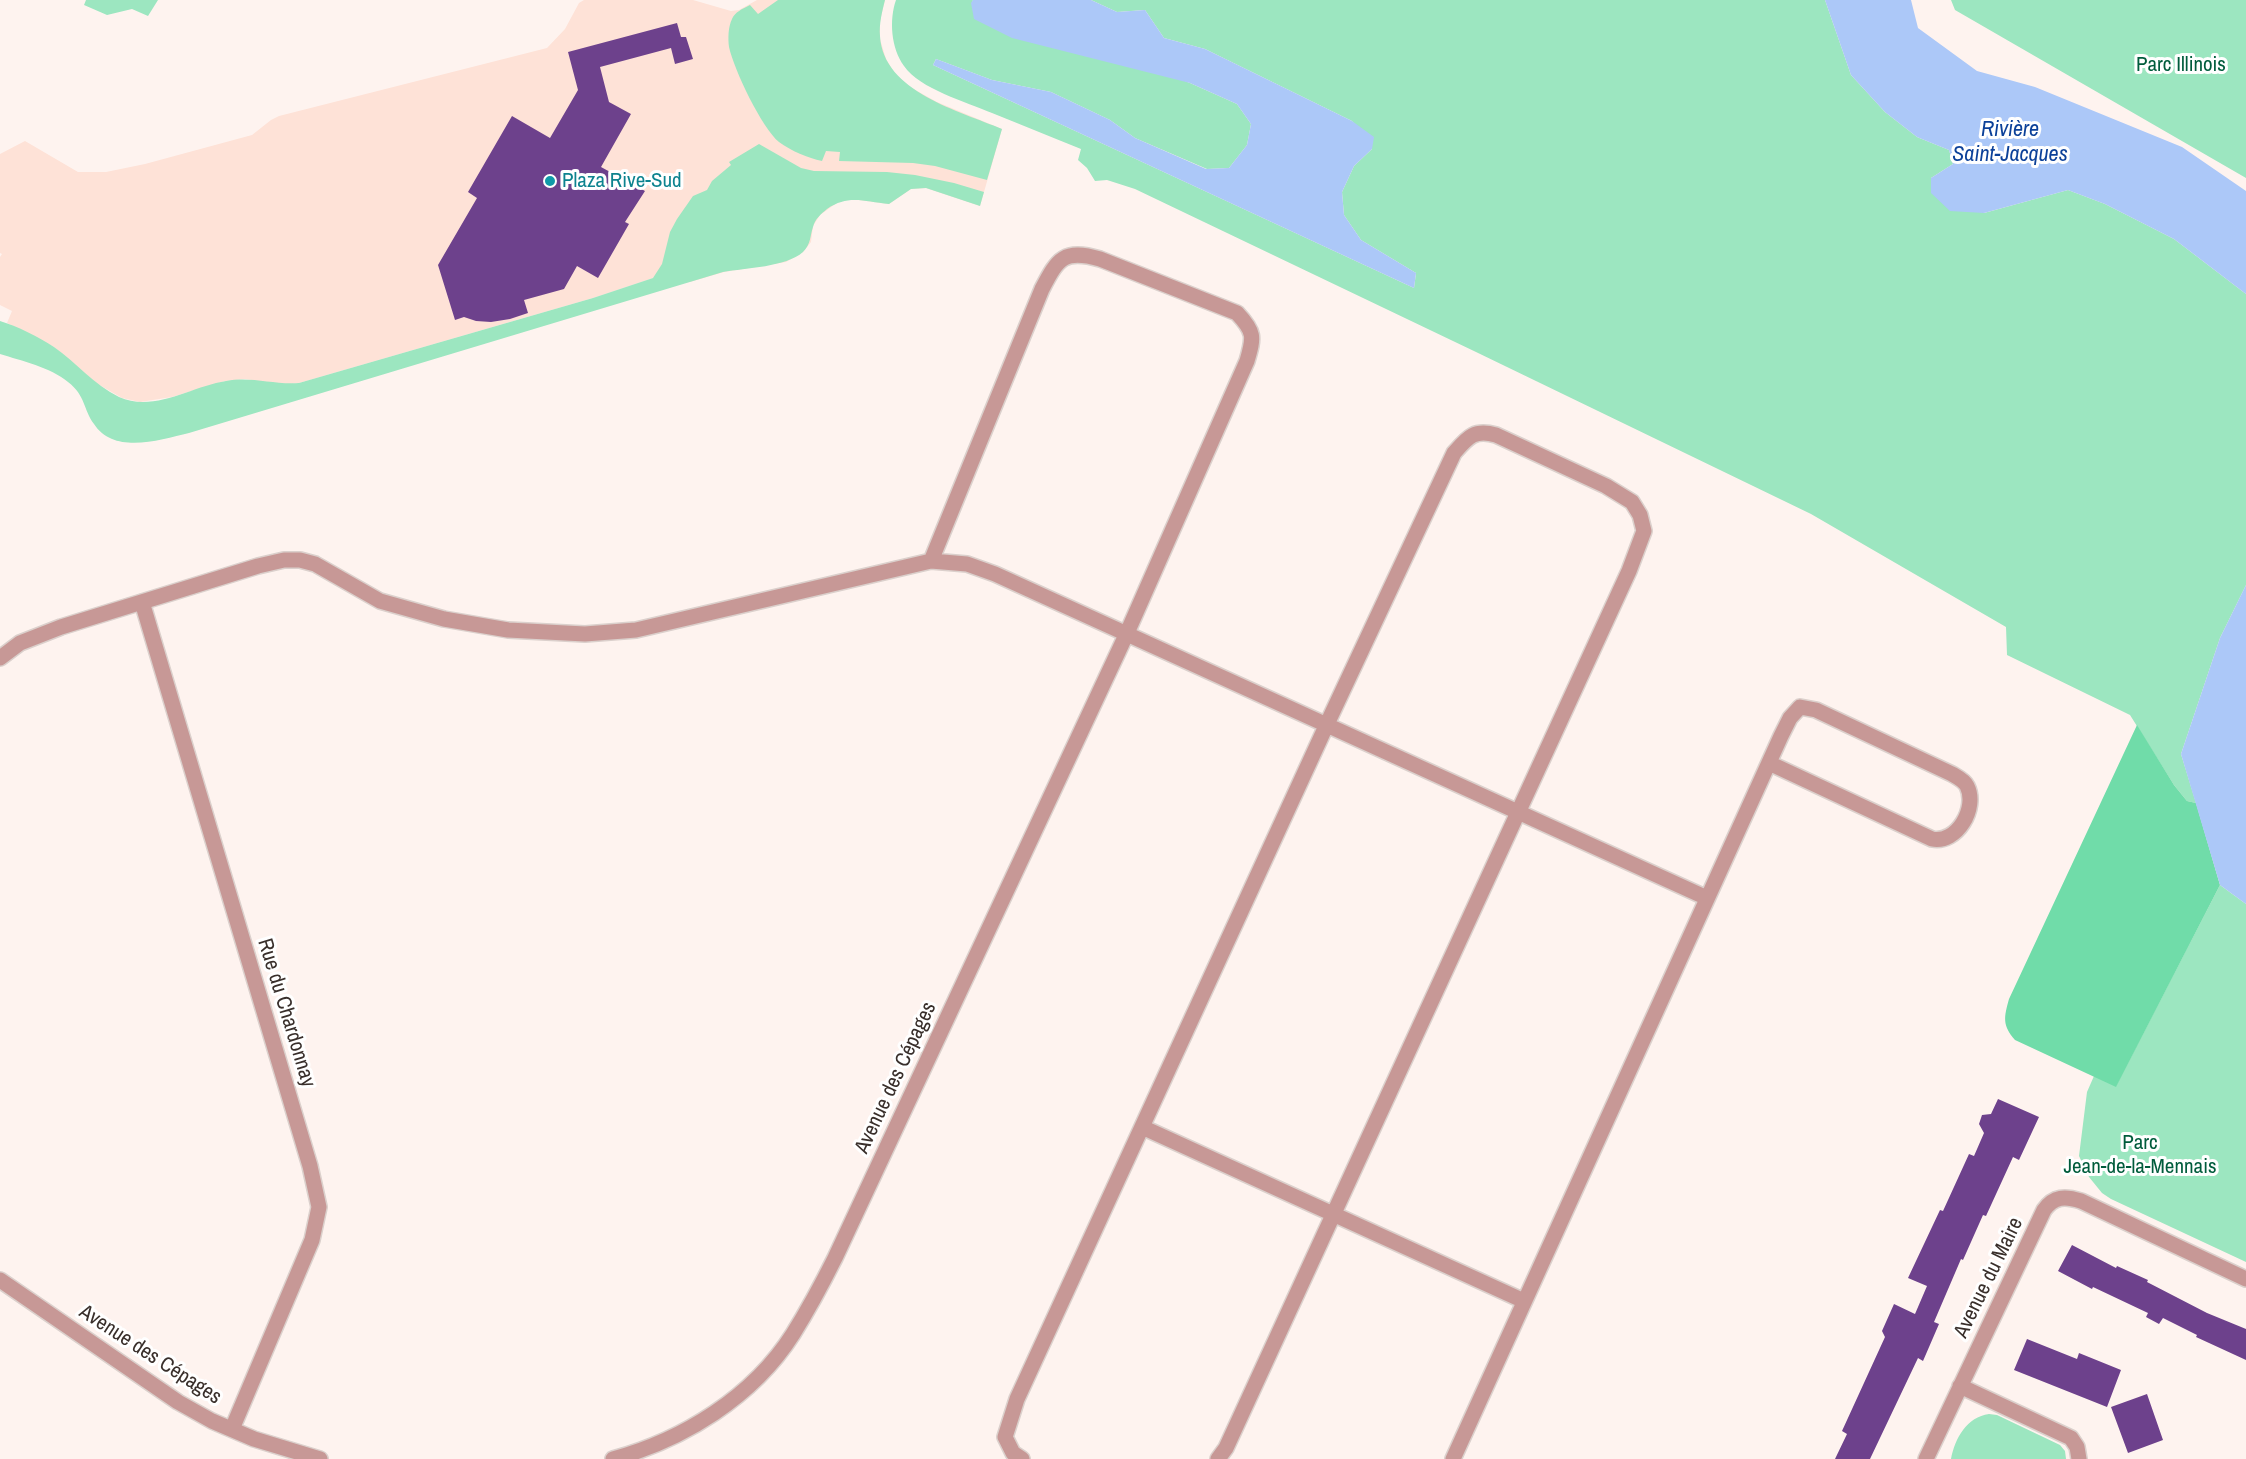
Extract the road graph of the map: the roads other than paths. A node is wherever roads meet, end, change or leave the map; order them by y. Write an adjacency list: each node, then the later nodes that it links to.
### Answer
1 (931, 561): 2 (street); 3 (street); 3 (street, Avenue des Cépages)
2 (142, 602): 4 (street); 15 (street, Rue du Chardonnay)
3 (1127, 633): 5 (street); 16 (street, Avenue des Cépages)
4 (0, 658)
5 (1327, 724): 7 (street); 7 (street); 9 (street)
6 (1769, 763): 6 (street); 8 (street)
7 (1518, 813): 8 (street); 10 (street)
8 (1707, 898): 13 (street)
9 (1142, 1127): 10 (street); 19 (street)
10 (1335, 1214): 13 (street); 20 (street)
11 (2246, 1279): 14 (street, Avenue du Maire)
12 (0, 1280): 15 (street, Avenue des Cépages)
13 (1524, 1301): 21 (street)
14 (1960, 1386): 22 (street, Avenue du Maire); 23 (street)
15 (232, 1430): 17 (street, Avenue des Cépages)
16 (651, 1454): 18 (street, Avenue des Cépages)
17 (320, 1459)
18 (613, 1459)
19 (1022, 1459)
20 (1218, 1459)
21 (1453, 1459)
22 (1926, 1459)
23 (2079, 1459)

